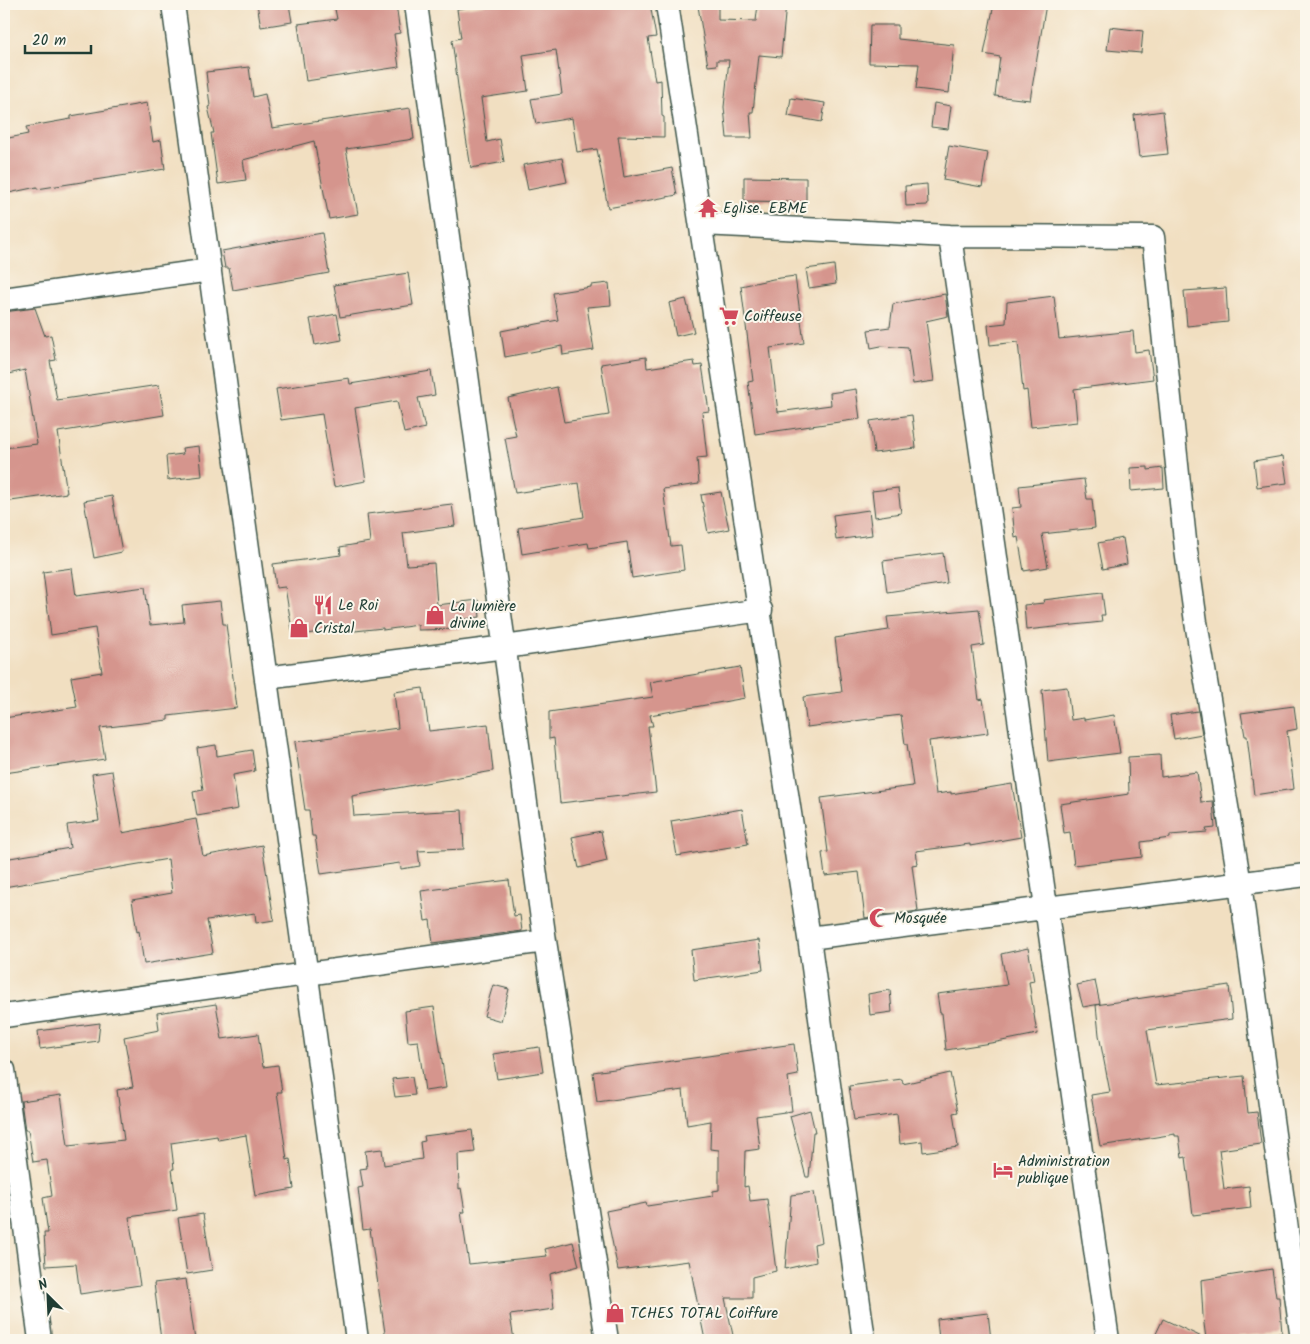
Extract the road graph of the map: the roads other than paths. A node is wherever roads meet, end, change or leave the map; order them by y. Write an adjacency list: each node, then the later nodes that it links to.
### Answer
1 (173, 4): 6 (street)
2 (416, 4): 9 (street)
3 (667, 4): 4 (street)
4 (701, 224): 5 (street); 8 (street)
5 (950, 236): 12 (street); 13 (street)
6 (210, 270): 7 (street); 10 (street)
7 (4, 299)
8 (761, 610): 9 (street); 14 (street)
9 (505, 647): 10 (street); 15 (street)
10 (266, 678): 16 (street)
11 (1306, 875): 12 (street)
12 (1240, 884): 13 (street); 24 (street)
13 (1047, 908): 14 (street); 23 (street)
14 (810, 938): 22 (street)
15 (545, 941): 16 (street); 21 (street)
16 (307, 974): 17 (street); 20 (street)
17 (4, 1016)
18 (4, 1070): 19 (street)
19 (40, 1340)
20 (357, 1340)
21 (607, 1340)
22 (864, 1340)
23 (1108, 1340)
24 (1302, 1340)

